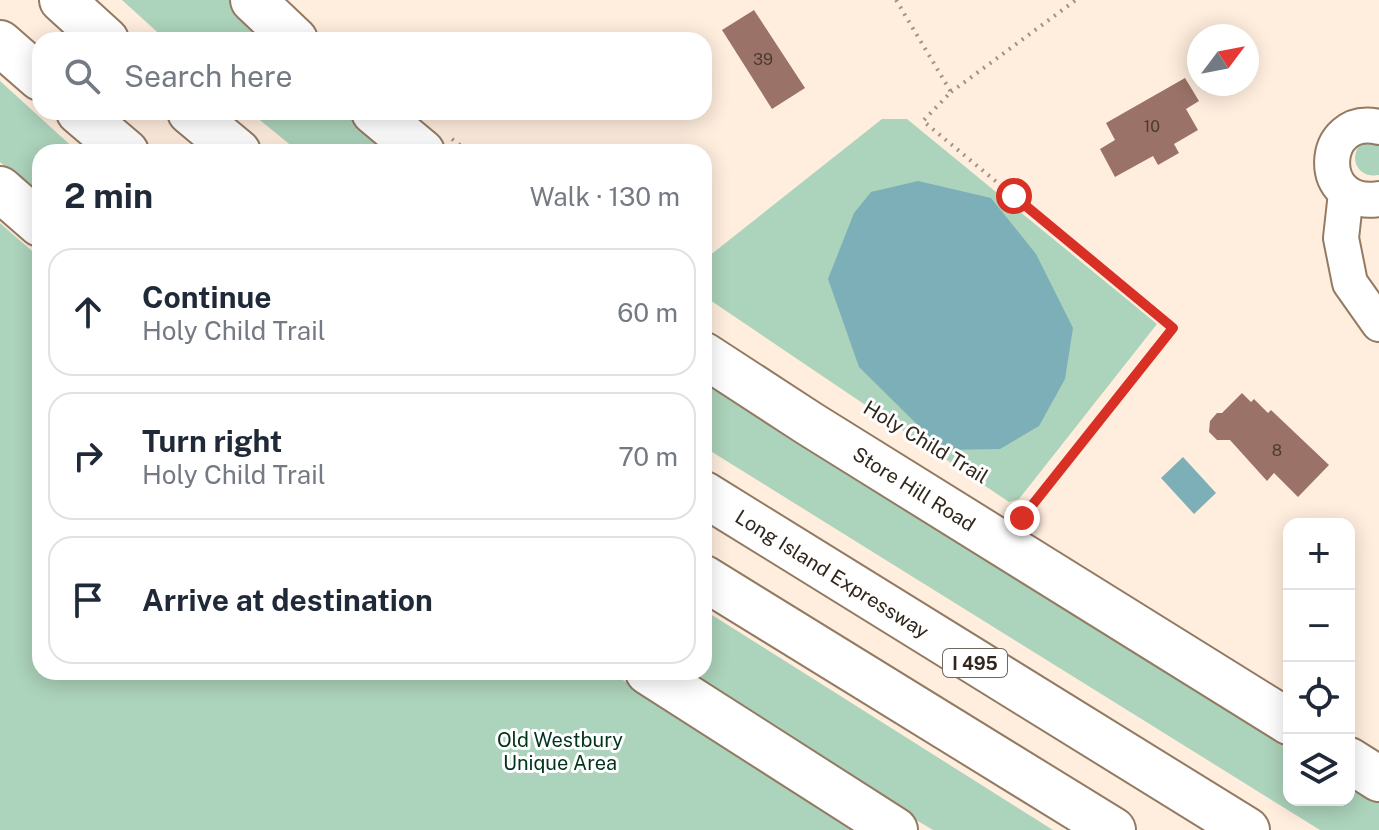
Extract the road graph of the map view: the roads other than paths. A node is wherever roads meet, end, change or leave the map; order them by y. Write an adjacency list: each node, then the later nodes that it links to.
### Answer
1 (62, 0): 3 (main road)
2 (253, 0): 4 (main road)
3 (97, 32)
4 (287, 32)
5 (0, 43): 6 (main road)
6 (32, 71)
7 (88, 120): 11 (main road)
8 (200, 120): 12 (main road)
9 (384, 120): 13 (main road)
10 (1379, 127): 15 (street)
11 (117, 144)
12 (228, 144)
13 (412, 144)
14 (0, 189): 17 (main road)
15 (1346, 193): 16 (street); 18 (street)
16 (1379, 199)
17 (32, 217)
18 (1379, 324)
19 (712, 360): 23 (main road, Store Hill Road)
20 (712, 499): 28 (main road, Long Island Expressway / I 495)
21 (712, 583): 27 (main road)
22 (661, 680): 26 (main road)
23 (1283, 718)
24 (1355, 764): 25 (main road)
25 (1379, 779)
26 (895, 830)
27 (1113, 830)
28 (1247, 830)

